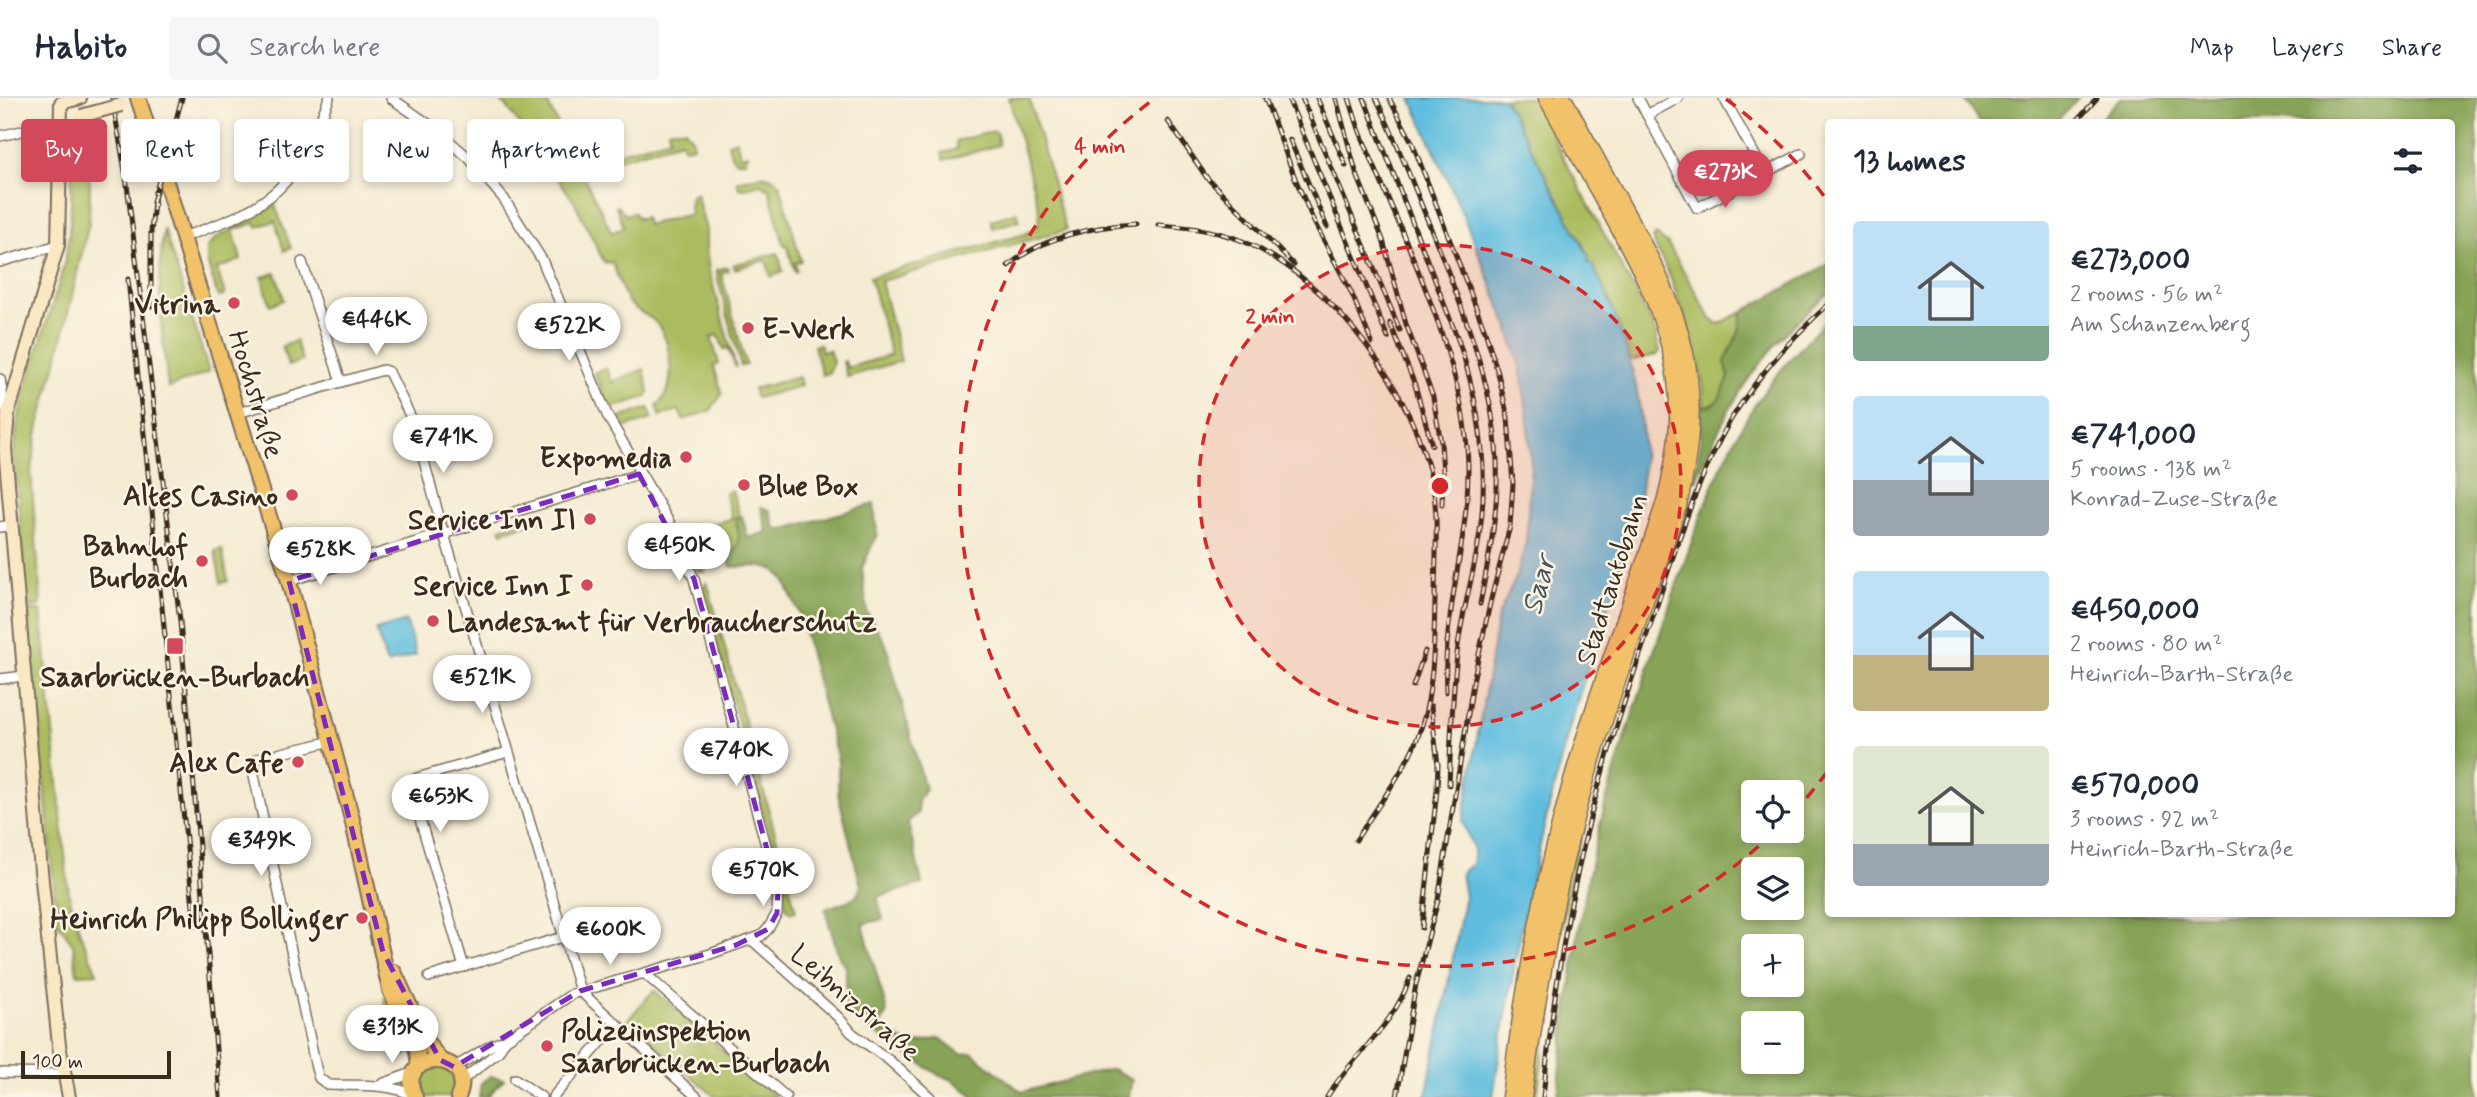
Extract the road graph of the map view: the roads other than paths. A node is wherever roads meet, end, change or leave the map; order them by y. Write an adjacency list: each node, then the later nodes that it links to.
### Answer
1 (79, 98): 10 (main road)
2 (329, 98): 19 (street)
3 (391, 98): 27 (street)
4 (1547, 98): 59 (highway, Stadtautobahn)
5 (1563, 98): 60 (highway, Stadtautobahn)
6 (1638, 98): 11 (street)
7 (1678, 98): 11 (street)
8 (1724, 98): 17 (street)
9 (139, 99): 13 (main road, bridge); 19 (main road, Hochstraße, bridge)
10 (61, 100): 12 (main road)
11 (1647, 115): 17 (street)
12 (60, 119)
13 (70, 119)
14 (21, 131): 15 (street)
15 (0, 136)
16 (1801, 153): 17 (street)
17 (1764, 172)
18 (59, 182): 20 (main road)
19 (183, 237): 25 (main road, Hochstraße)
20 (58, 245): 21 (street); 26 (main road)
21 (0, 262)
22 (302, 262): 24 (street)
23 (0, 379): 26 (street)
24 (341, 382): 25 (street); 29 (street)
25 (237, 413): 30 (main road, Hochstraße)
26 (5, 418): 28 (main road)
27 (639, 474): 29 (street); 36 (street)
28 (6, 526): 31 (main road)
29 (444, 534): 30 (street); 34 (street)
30 (289, 581): 33 (main road, Hochstraße)
31 (24, 676): 32 (street); 48 (main road)
32 (0, 678)
33 (332, 741): 37 (main road, Hochstraße); 50 (street)
34 (509, 752): 35 (street); 38 (street)
35 (563, 937): 38 (street); 41 (street)
36 (752, 940): 39 (street); 58 (street, Leibnizstraße)
37 (383, 952): 44 (main road, Hochstraße); 46 (main road, Hochstraße)
38 (464, 967): 40 (street)
39 (644, 973): 41 (street); 57 (street)
40 (429, 977)
41 (580, 991): 42 (street); 43 (street)
42 (616, 1025): 55 (street); 56 (street)
43 (505, 1040): 45 (street); 51 (street)
44 (440, 1060): 45 (main road); 46 (main road)
45 (454, 1067): 51 (main road)
46 (417, 1069): 50 (street); 52 (main road, Hochstraße)
47 (0, 1073): 48 (street)
48 (64, 1074): 53 (main road)
49 (515, 1079): 54 (street)
50 (380, 1085): 52 (street)
51 (460, 1092)
52 (415, 1096)
53 (69, 1097)
54 (541, 1097)
55 (552, 1097)
56 (697, 1097)
57 (786, 1097)
58 (930, 1097)
59 (1510, 1097)
60 (1523, 1097)

